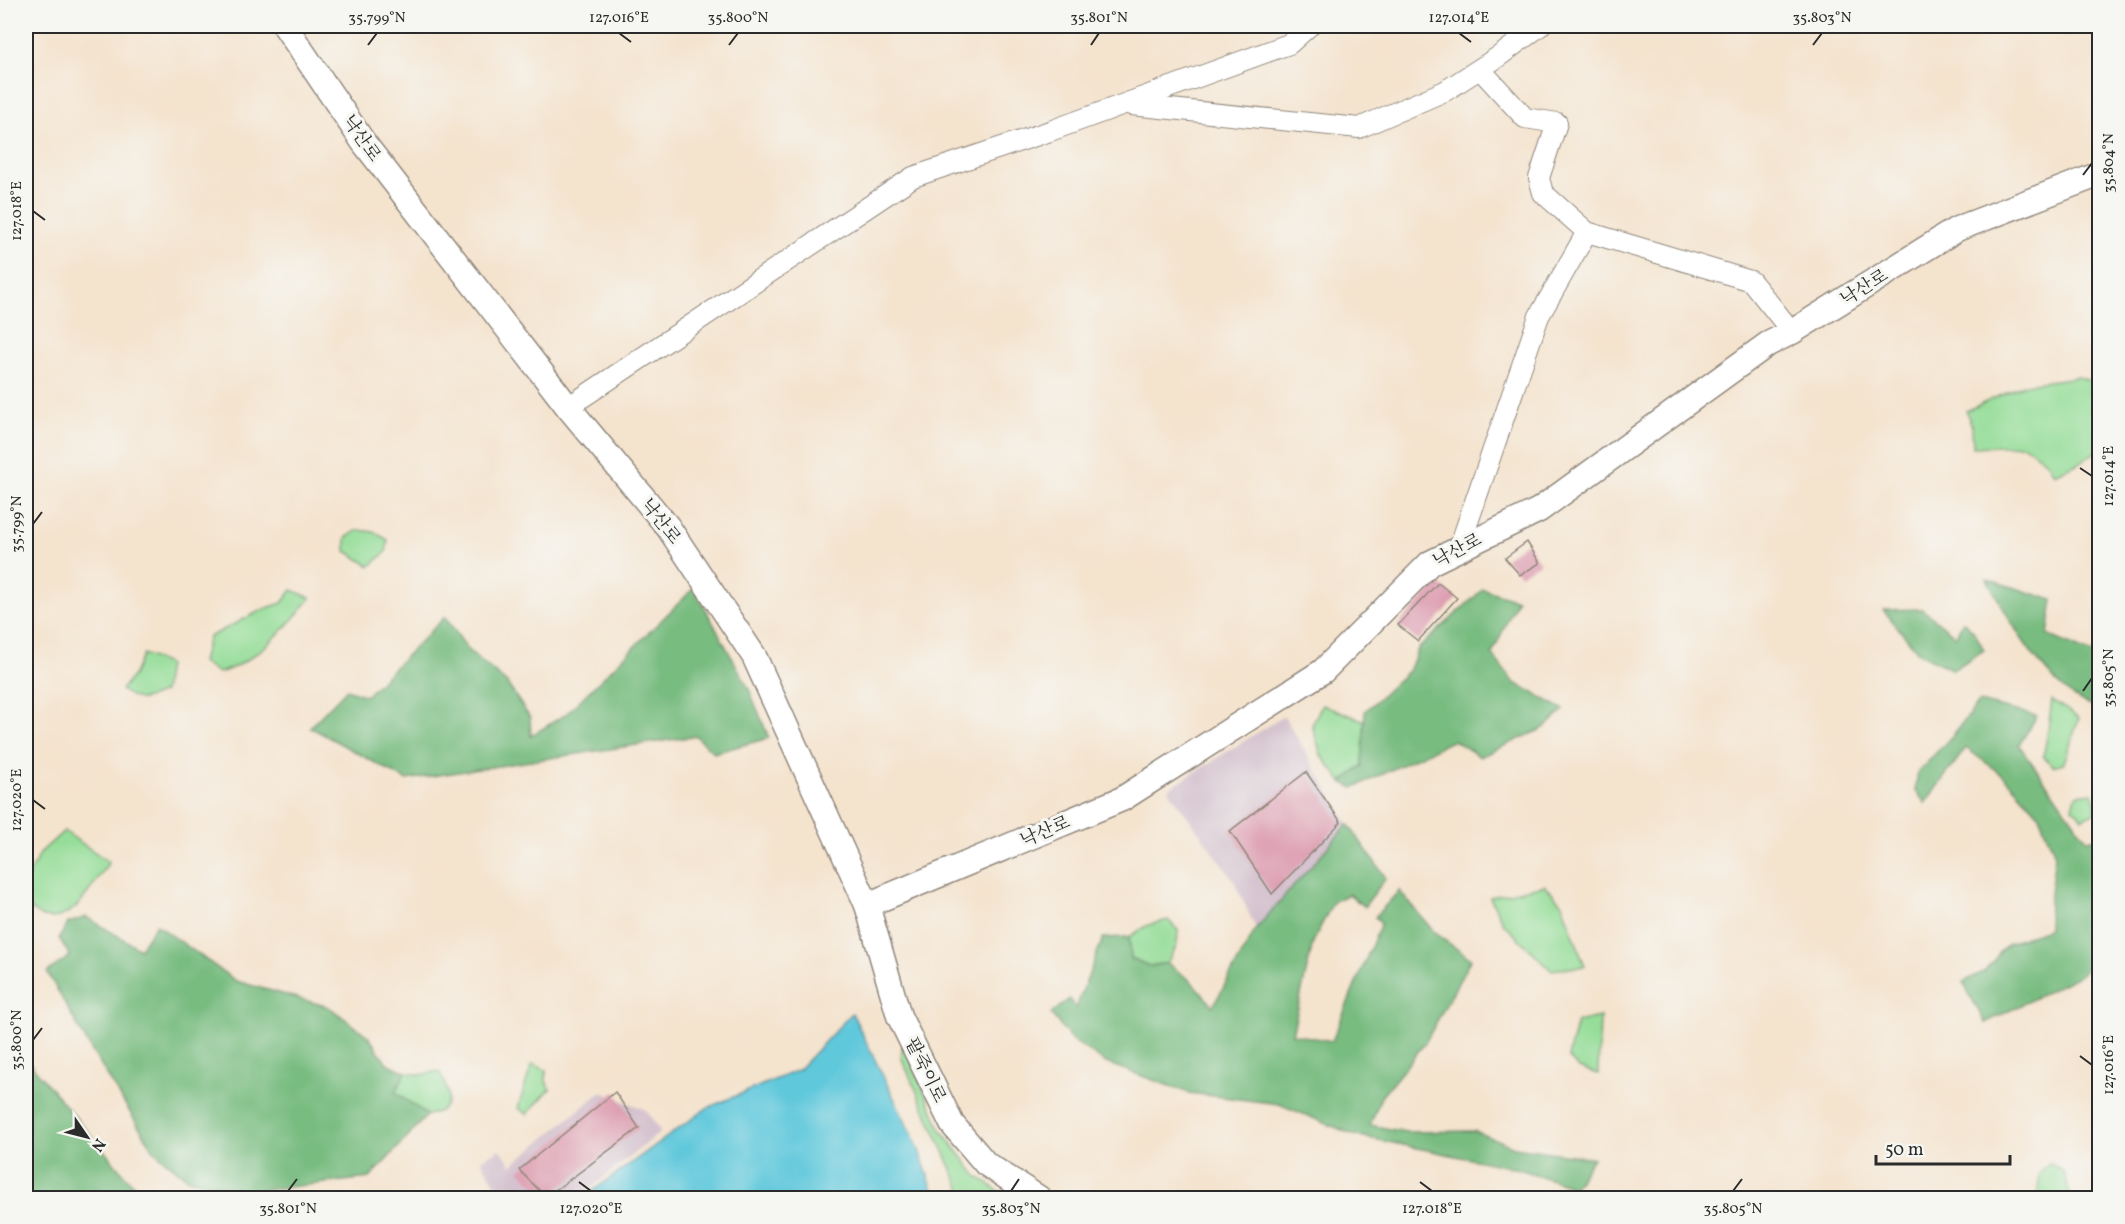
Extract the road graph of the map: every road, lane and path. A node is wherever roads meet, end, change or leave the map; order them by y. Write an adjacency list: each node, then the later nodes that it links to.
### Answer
1 (285, 26): 9 (street, 낙산로)
2 (1309, 26): 5 (street)
3 (1540, 26): 4 (street)
4 (1480, 69): 5 (street); 7 (street)
5 (1123, 104): 9 (street)
6 (2100, 174): 8 (street, 낙산로)
7 (1587, 232): 8 (street); 10 (street)
8 (1792, 332): 10 (street, 낙산로)
9 (568, 407): 11 (street, 낙산로)
10 (1459, 548): 11 (street, 낙산로)
11 (867, 905): 12 (street, 팥죽이로)
12 (1039, 1198)

